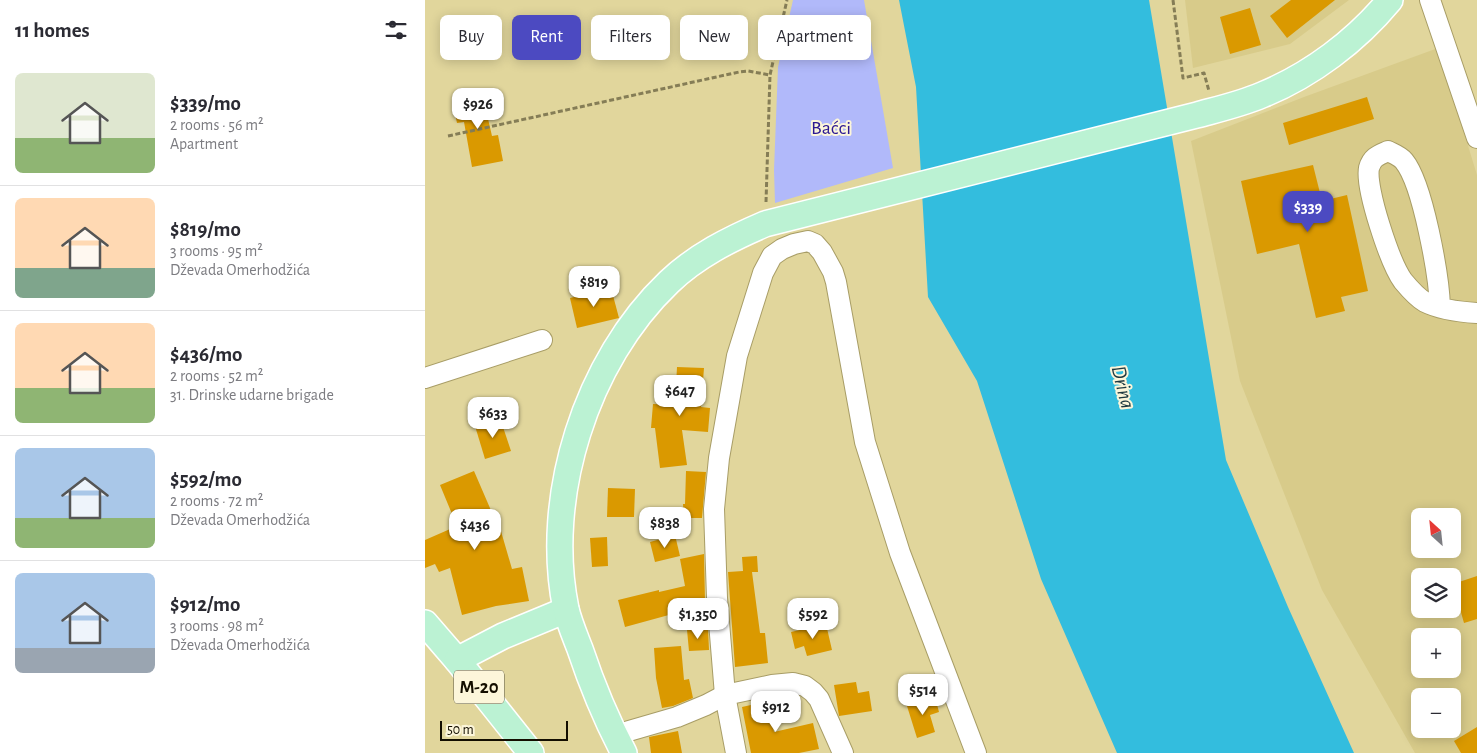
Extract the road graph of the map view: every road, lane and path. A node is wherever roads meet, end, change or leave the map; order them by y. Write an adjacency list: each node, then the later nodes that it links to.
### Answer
1 (787, 0): 5 (path)
2 (1173, 0): 6 (path)
3 (1390, 0): 6 (main road)
4 (1430, 0): 8 (street)
5 (770, 76): 7 (path); 9 (path)
6 (1205, 113): 9 (main road)
7 (448, 136)
8 (1477, 138)
9 (765, 224): 14 (main road)
10 (1440, 307): 10 (street); 11 (street)
11 (1477, 314)
12 (542, 340): 13 (street)
13 (425, 378)
14 (566, 610): 16 (main road); 18 (main road)
15 (425, 623): 16 (main road, M-20)
16 (457, 660): 19 (main road, M-20)
17 (725, 695): 18 (street); 20 (street); 21 (street); 22 (street)
18 (619, 744)
19 (531, 753)
20 (736, 753)
21 (843, 753)
22 (976, 753)

